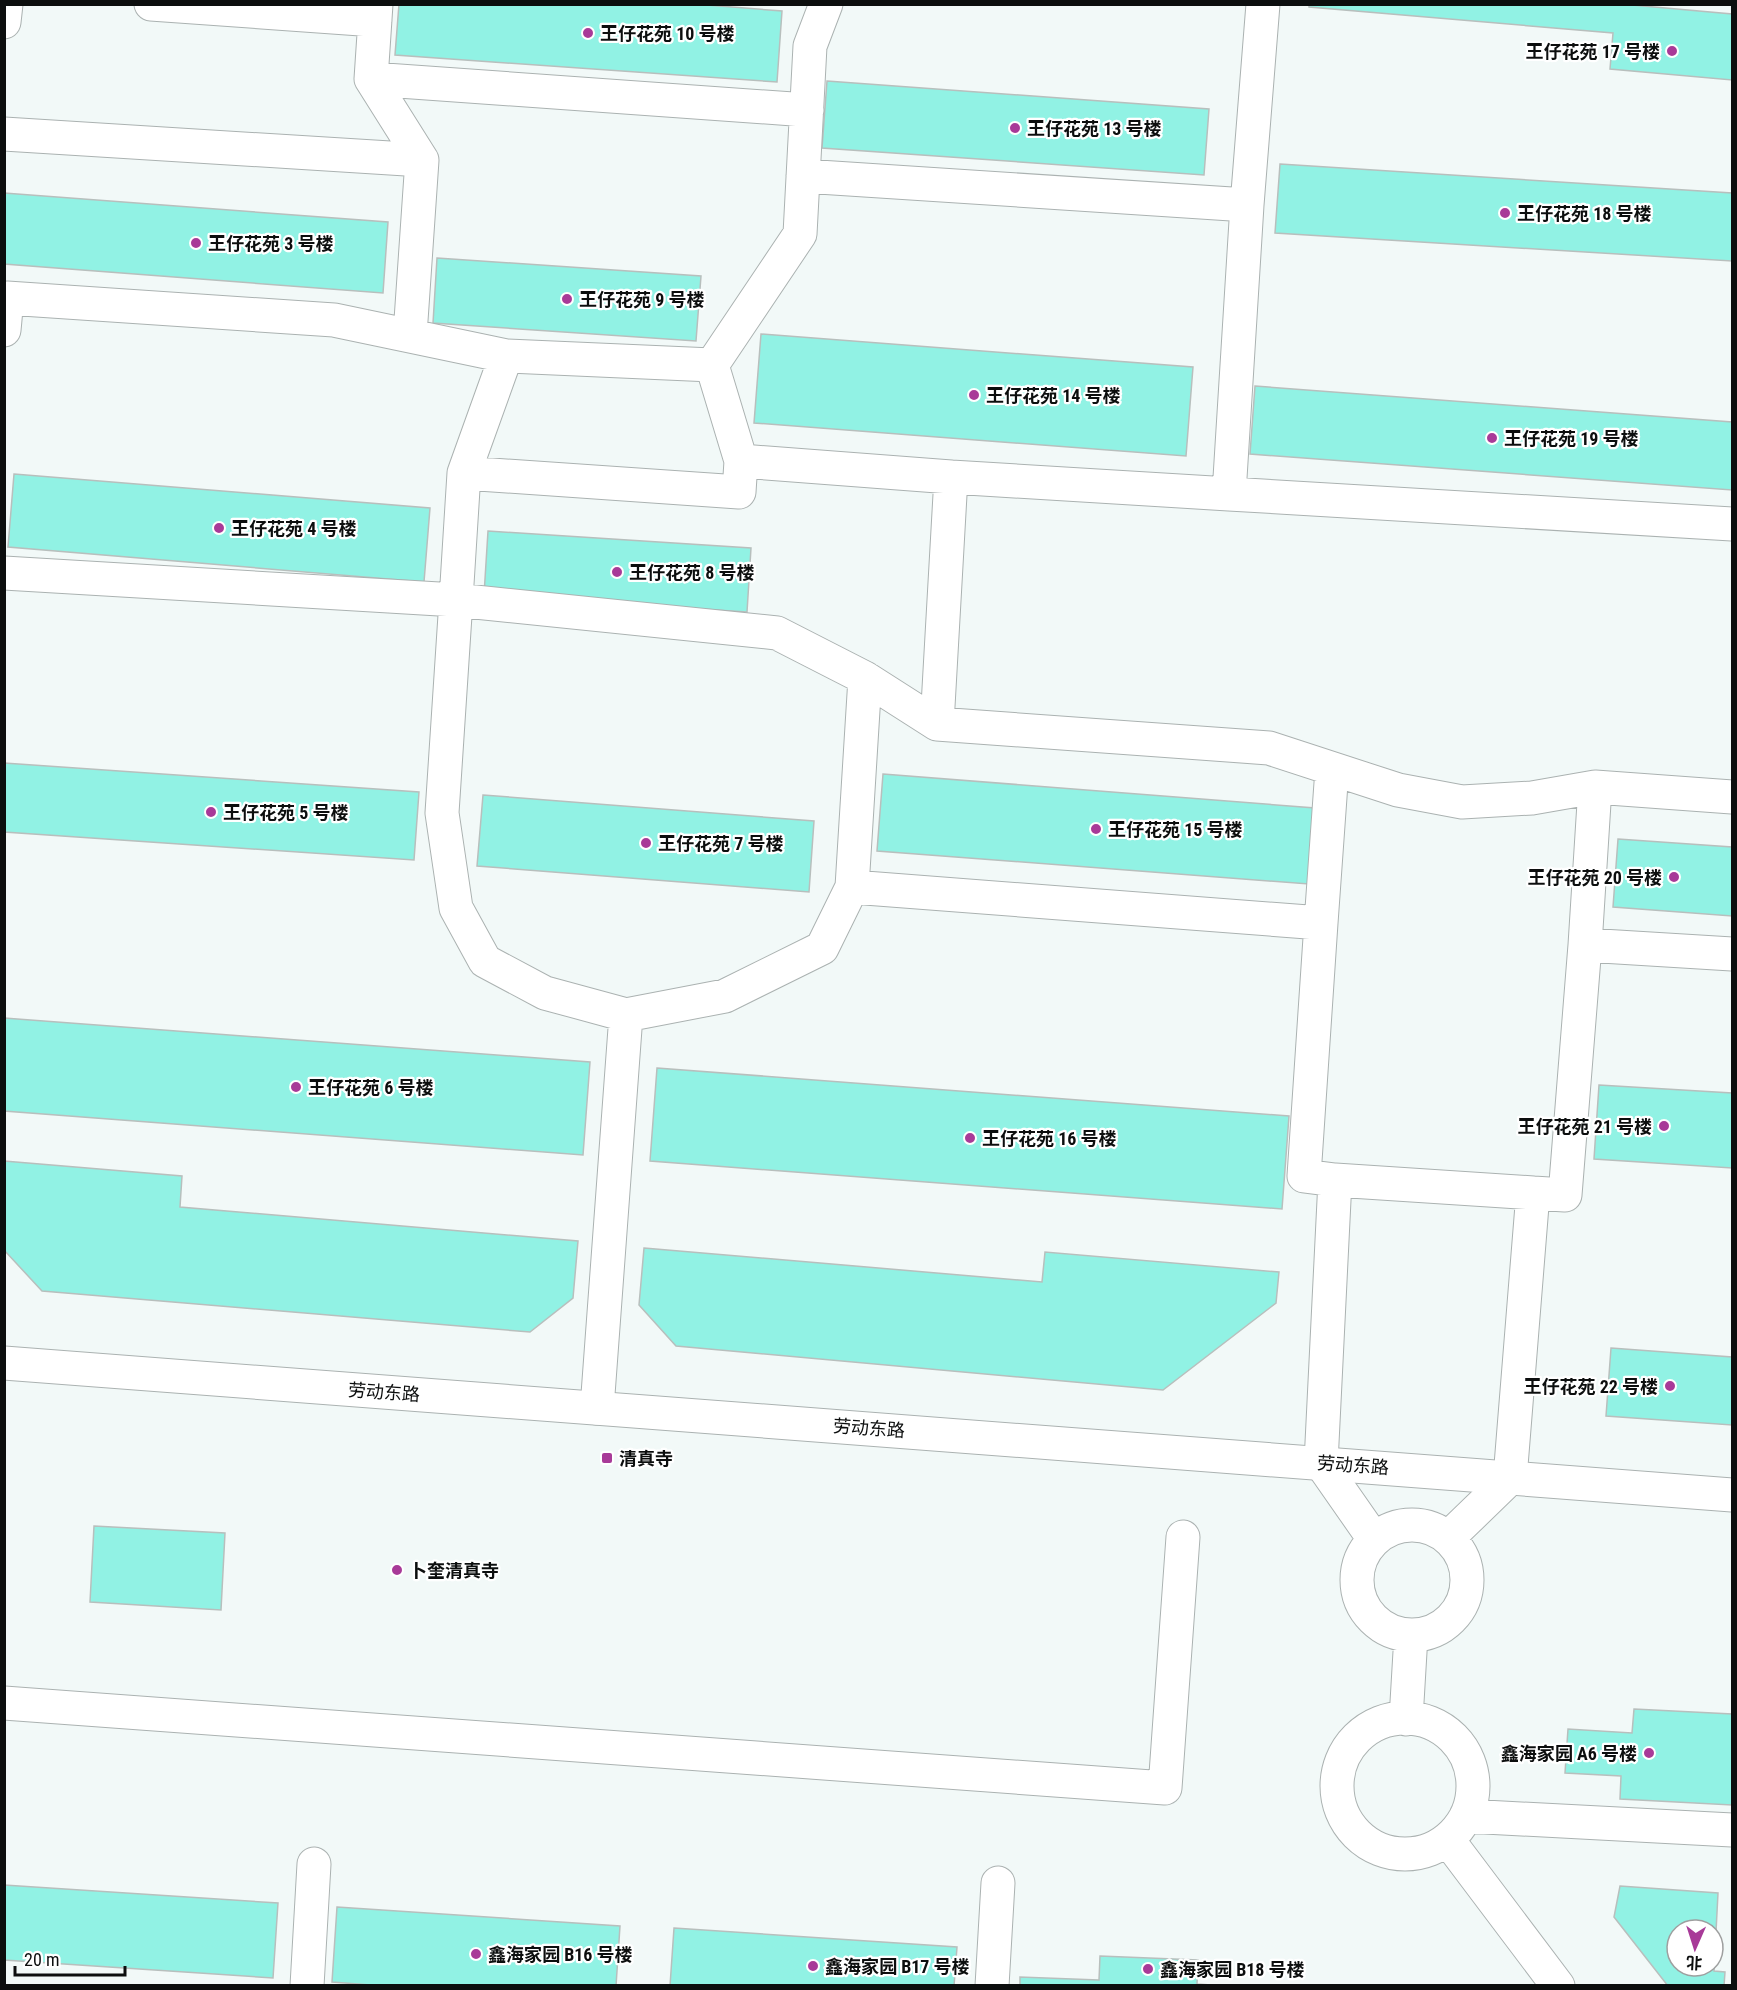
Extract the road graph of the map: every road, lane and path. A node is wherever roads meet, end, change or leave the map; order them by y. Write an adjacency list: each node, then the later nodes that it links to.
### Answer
1 (6, 4): 6 (street)
2 (152, 4): 5 (street)
3 (826, 4): 8 (street)
4 (1263, 4): 12 (street)
5 (376, 12): 7 (street)
6 (4, 22)
7 (371, 79): 8 (street); 10 (street)
8 (807, 110): 11 (street)
9 (4, 134): 10 (street)
10 (422, 160): 14 (street)
11 (803, 176): 12 (street); 16 (street)
12 (1247, 205): 20 (street)
13 (4, 330): 14 (street)
14 (410, 335): 15 (street)
15 (506, 356): 16 (street); 18 (street)
16 (712, 364): 17 (street)
17 (741, 461): 18 (street); 19 (street)
18 (464, 473): 23 (street)
19 (951, 477): 20 (street); 25 (street)
20 (1229, 494): 21 (street)
21 (1732, 524)
22 (4, 573): 23 (street)
23 (456, 600): 24 (street); 33 (street)
24 (865, 678): 25 (street); 29 (street)
25 (937, 724): 26 (street)
26 (1332, 769): 27 (street); 30 (street)
27 (1596, 787): 28 (street); 31 (street)
28 (1732, 797)
29 (852, 887): 30 (street); 33 (street)
30 (1321, 923): 34 (street)
31 (1585, 945): 32 (street); 35 (street)
32 (1732, 954)
33 (626, 1015): 37 (street)
34 (1335, 1180): 35 (street); 38 (street)
35 (1533, 1192): 39 (street)
36 (4, 1363): 37 (street, 劳动东路)
37 (597, 1408): 38 (street, 劳动东路)
38 (1321, 1463): 39 (street, 劳动东路); 43 (street)
39 (1510, 1478): 40 (street, 劳动东路); 42 (street)
40 (1732, 1495)
41 (1183, 1536): 45 (street)
42 (1449, 1538): 43 (street); 44 (street)
43 (1374, 1539): 44 (street)
44 (1411, 1635): 46 (street)
45 (4, 1703)
46 (1406, 1719): 47 (street); 47 (street)
47 (1457, 1828): 48 (street); 53 (street)
48 (1732, 1830)
49 (314, 1864): 51 (street)
50 (998, 1883): 52 (street)
51 (307, 1986)
52 (992, 1986)
53 (1558, 1986)

